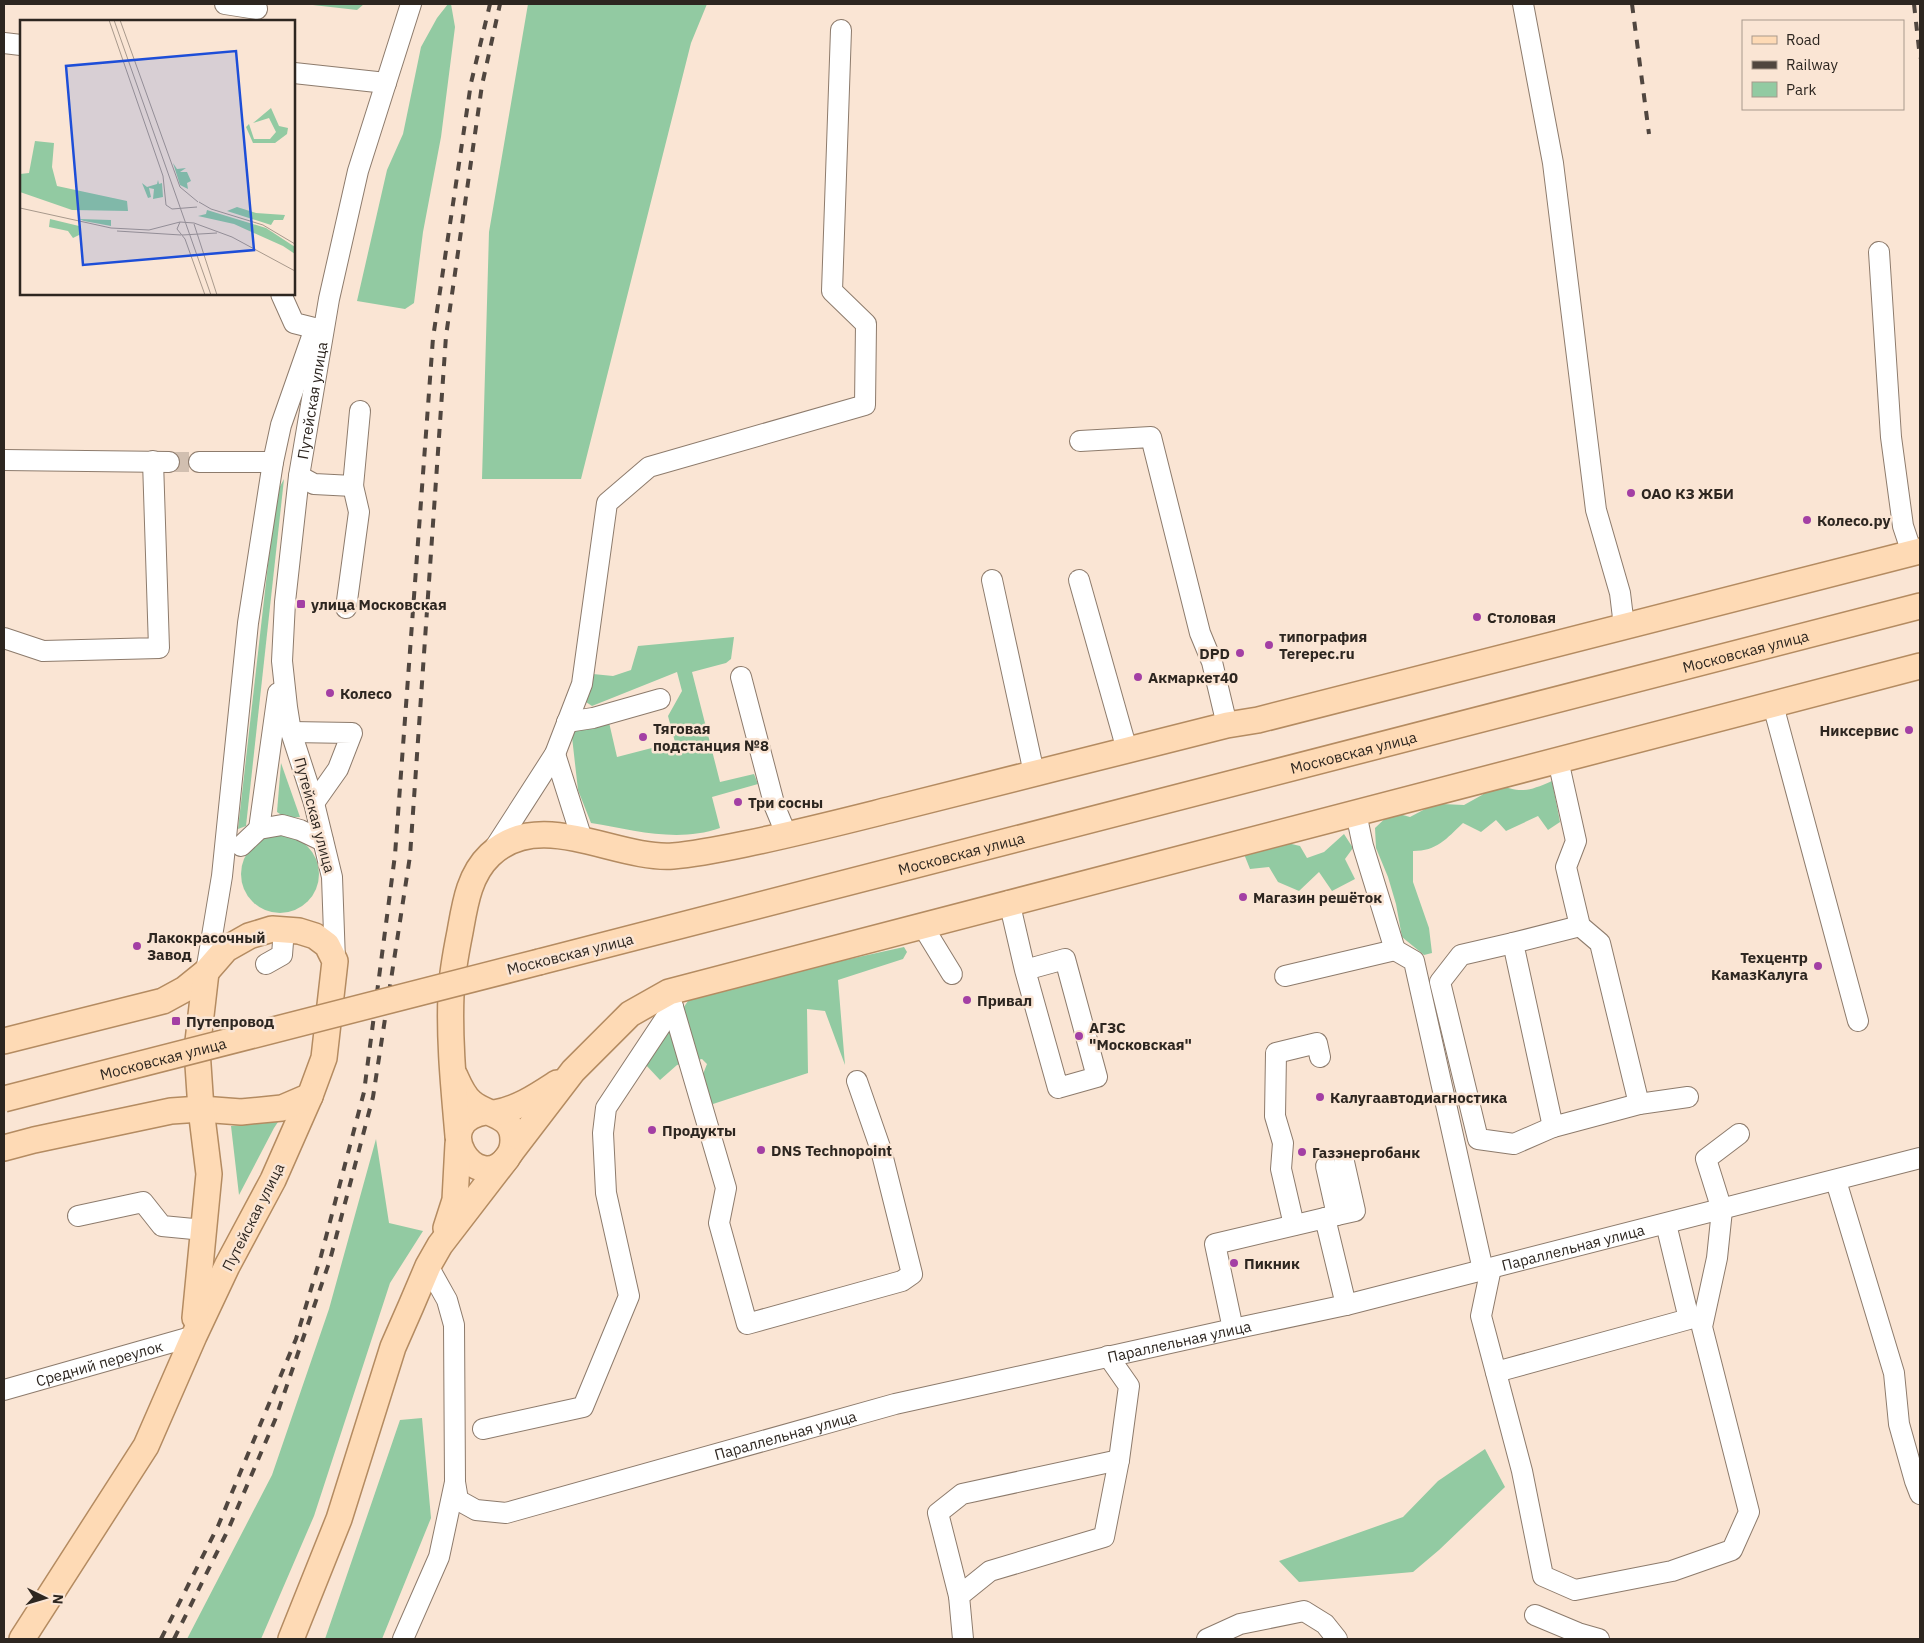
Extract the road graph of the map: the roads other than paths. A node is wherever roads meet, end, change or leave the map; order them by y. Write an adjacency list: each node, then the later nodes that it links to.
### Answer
1 (225, 4): 4 (street)
2 (411, 4): 9 (street, Путейская улица)
3 (1523, 4): 26 (street)
4 (257, 11)
5 (841, 30): 33 (street)
6 (4, 43): 7 (street)
7 (20, 45)
8 (295, 73): 9 (street)
9 (386, 83): 12 (street, Путейская улица)
10 (1880, 252): 21 (street)
11 (281, 295): 13 (street)
12 (329, 299): 13 (street, Путейская улица); 19 (street, Путейская улица)
13 (314, 328): 18 (street, Путейская улица)
14 (360, 411): 20 (street)
15 (1080, 442): 34 (street)
16 (4, 460): 27 (street)
17 (199, 462): 18 (street)
18 (272, 462): 57 (street, Путейская улица)
19 (299, 476): 20 (street); 28 (street, Путейская улица)
20 (353, 486): 25 (street)
21 (1916, 552): 26 (main road)
22 (992, 580): 39 (street)
23 (1079, 580): 36 (street)
24 (1920, 606): 69 (main road, Московская улица, bridge)
25 (346, 608)
26 (1624, 626): 34 (main road)
27 (4, 638)
28 (282, 661): 35 (street, Путейская улица); 42 (street)
29 (1920, 666): 32 (main road)
30 (741, 677): 43 (street)
31 (660, 700): 33 (street)
32 (1773, 705): 38 (main road); 61 (street)
33 (568, 722): 37 (street)
34 (1227, 725): 36 (main road)
35 (291, 732): 40 (street, Путейская улица); 40 (street)
36 (1127, 750): 39 (main road)
37 (555, 754): 44 (street); 47 (street)
38 (1558, 760): 41 (main road); 50 (street)
39 (1034, 773): 43 (main road)
40 (314, 803): 45 (street, Путейская улица)
41 (1356, 814): 48 (main road); 53 (street)
42 (259, 829): 45 (street); 46 (street)
43 (787, 836): 44 (main road)
44 (582, 839): 47 (main road)
45 (323, 840): 54 (street, Путейская улица)
46 (241, 846)
47 (491, 854): 64 (main road)
48 (1009, 902): 49 (main road); 56 (street)
49 (922, 925): 58 (street); 60 (main road)
50 (1580, 926): 52 (street); 70 (street)
51 (284, 929): 54 (main road); 55 (street); 57 (main road)
52 (1513, 943): 73 (street); 73 (street)
53 (1395, 950): 59 (street); 88 (street)
54 (335, 961): 67 (main road, Путейская улица)
55 (266, 964)
56 (1025, 970): 56 (street)
57 (206, 972): 62 (main road); 71 (main road, Путейская улица)
58 (952, 974)
59 (1285, 976)
60 (670, 1000): 65 (main road); 66 (street); 95 (street)
61 (1858, 1021)
62 (4, 1041)
63 (1308, 1055): 85 (street)
64 (452, 1069): 72 (main road); 75 (main road)
65 (573, 1071): 72 (main road); 77 (main road)
66 (857, 1081)
67 (310, 1096): 71 (main road); 91 (main road, Путейская улица)
68 (1688, 1097): 70 (street)
69 (4, 1099)
70 (1639, 1104): 73 (street)
71 (201, 1109): 76 (main road); 86 (main road, Путейская улица)
72 (490, 1113): 75 (main road); 77 (main road)
73 (1554, 1127)
74 (1739, 1134): 81 (street)
75 (458, 1140): 77 (main road); 87 (main road)
76 (4, 1148)
77 (509, 1155): 87 (main road)
78 (1920, 1158): 80 (street, Параллельная улица)
79 (1335, 1164): 83 (street)
80 (1836, 1181): 81 (street, Параллельная улица); 98 (street)
81 (1722, 1210): 84 (street, Параллельная улица); 93 (street)
82 (78, 1216): 86 (street)
83 (1331, 1217): 85 (street); 89 (street)
84 (1666, 1224): 88 (street, Параллельная улица); 93 (street)
85 (1294, 1225): 90 (street)
86 (204, 1230): 91 (main road, Путейская улица)
87 (434, 1255): 97 (street); 102 (main road)
88 (1487, 1269): 89 (street, Параллельная улица); 93 (street)
89 (1346, 1305): 90 (street, Параллельная улица)
90 (1233, 1328): 92 (street, Параллельная улица)
91 (194, 1336): 94 (street, Средний переулок); 101 (main road, Путейская улица)
92 (1108, 1356): 96 (street); 97 (street, Параллельная улица)
93 (1496, 1372)
94 (4, 1390)
95 (484, 1429)
96 (1119, 1460): 99 (street); 99 (street)
97 (455, 1482): 103 (street)
98 (1920, 1494)
99 (959, 1596): 104 (street)
100 (1535, 1615): 107 (street)
101 (20, 1638)
102 (291, 1639)
103 (403, 1639)
104 (963, 1639)
105 (1207, 1639): 106 (street)
106 (1337, 1639)
107 (1599, 1639)

